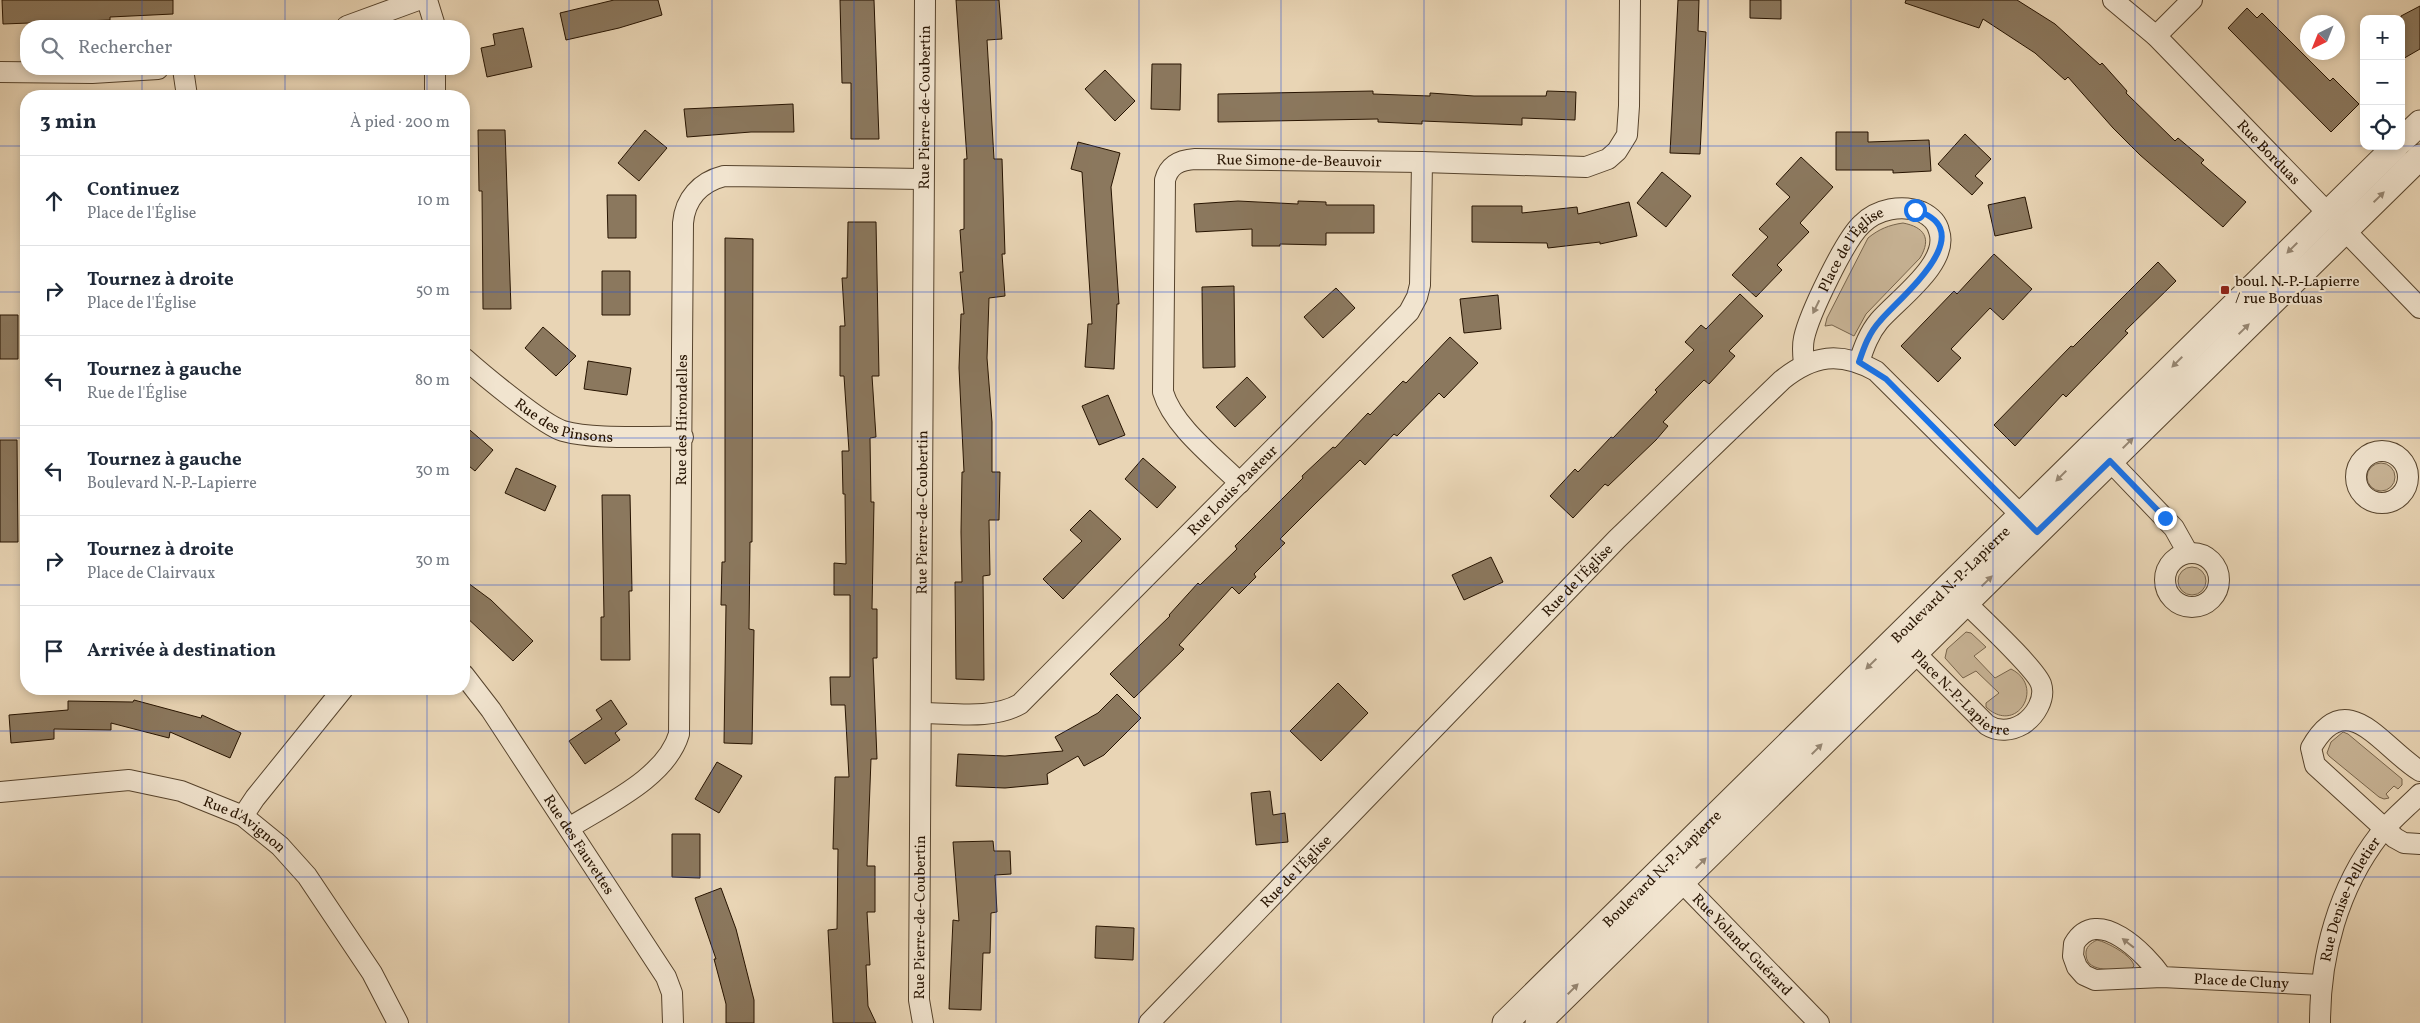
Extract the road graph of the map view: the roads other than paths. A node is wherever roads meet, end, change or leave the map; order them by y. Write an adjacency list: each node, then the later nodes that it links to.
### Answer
1 (418, 0): 7 (street)
2 (427, 0): 8 (street)
3 (925, 0): 21 (street, Rue Pierre-de-Coubertin)
4 (1630, 0): 20 (street, Rue Simone-de-Beauvoir)
5 (2113, 0): 9 (street, Rue Borduas)
6 (2192, 0): 9 (street)
7 (363, 20)
8 (433, 20)
9 (2156, 36): 22 (street, Rue Borduas)
10 (0, 72): 11 (street)
11 (20, 72)
12 (184, 75): 14 (street)
13 (436, 75): 15 (street)
14 (186, 90)
15 (435, 90)
16 (2420, 122): 17 (street)
17 (2405, 137)
18 (2392, 150): 22 (street, Boulevard N.-P.-Lapierre)
19 (2420, 156): 23 (street, Boulevard N.-P.-Lapierre, one-way to 19)
20 (1422, 162): 30 (street, Rue Louis-Pasteur); 30 (street, Rue Simone-de-Beauvoir)
21 (922, 179): 28 (street, Rue des Hirondelles); 37 (street, Rue Pierre-de-Coubertin)
22 (2327, 213): 23 (street, Rue Borduas); 31 (street, Boulevard N.-P.-Lapierre, one-way to 31)
23 (2344, 231): 24 (street, Rue Borduas); 29 (street, Boulevard N.-P.-Lapierre, one-way to 23)
24 (2420, 308)
25 (1859, 362): 27 (street, Rue de l'Église); 27 (street, Place de l'Église, one-way to 27); 31 (street, Rue de l'Église)
26 (470, 363): 28 (street, Rue des Pinsons)
27 (1804, 364): 51 (street, Rue de l'Église)
28 (683, 437): 42 (street, Rue des Hirondelles)
29 (2110, 461): 31 (street, Boulevard N.-P.-Lapierre); 32 (street)
30 (1240, 483): 37 (street, Rue Louis-Pasteur)
31 (2029, 524): 33 (street, Boulevard N.-P.-Lapierre, one-way to 31); 34 (street, Boulevard N.-P.-Lapierre)
32 (2188, 553)
33 (1965, 602): 34 (street, Boulevard N.-P.-Lapierre); 34 (street, Place N.-P.-Lapierre)
34 (1907, 644): 45 (street, Boulevard N.-P.-Lapierre)
35 (470, 683): 42 (street, Rue des Fauvettes)
36 (338, 695): 41 (street)
37 (922, 713): 50 (street, Rue Pierre-de-Coubertin)
38 (2420, 771): 43 (street)
39 (0, 792): 41 (street, Rue d'Avignon)
40 (2420, 794): 43 (street, Rue Denise-Pelletier)
41 (243, 816): 48 (street, Rue d'Avignon)
42 (569, 828): 49 (street, Rue des Fauvettes)
43 (2385, 828): 44 (street); 47 (street, Rue Denise-Pelletier)
44 (2420, 844)
45 (1674, 874): 52 (street, Boulevard N.-P.-Lapierre); 53 (street, Boulevard N.-P.-Lapierre, one-way to 45); 54 (street, Rue Yoland-Guérard)
46 (2162, 977): 47 (street, Place de Cluny)
47 (2321, 985): 55 (street, Rue Denise-Pelletier)
48 (398, 1023)
49 (673, 1023)
50 (922, 1023)
51 (1148, 1023)
52 (1505, 1023)
53 (1538, 1023)
54 (1819, 1023)
55 (2320, 1023)

